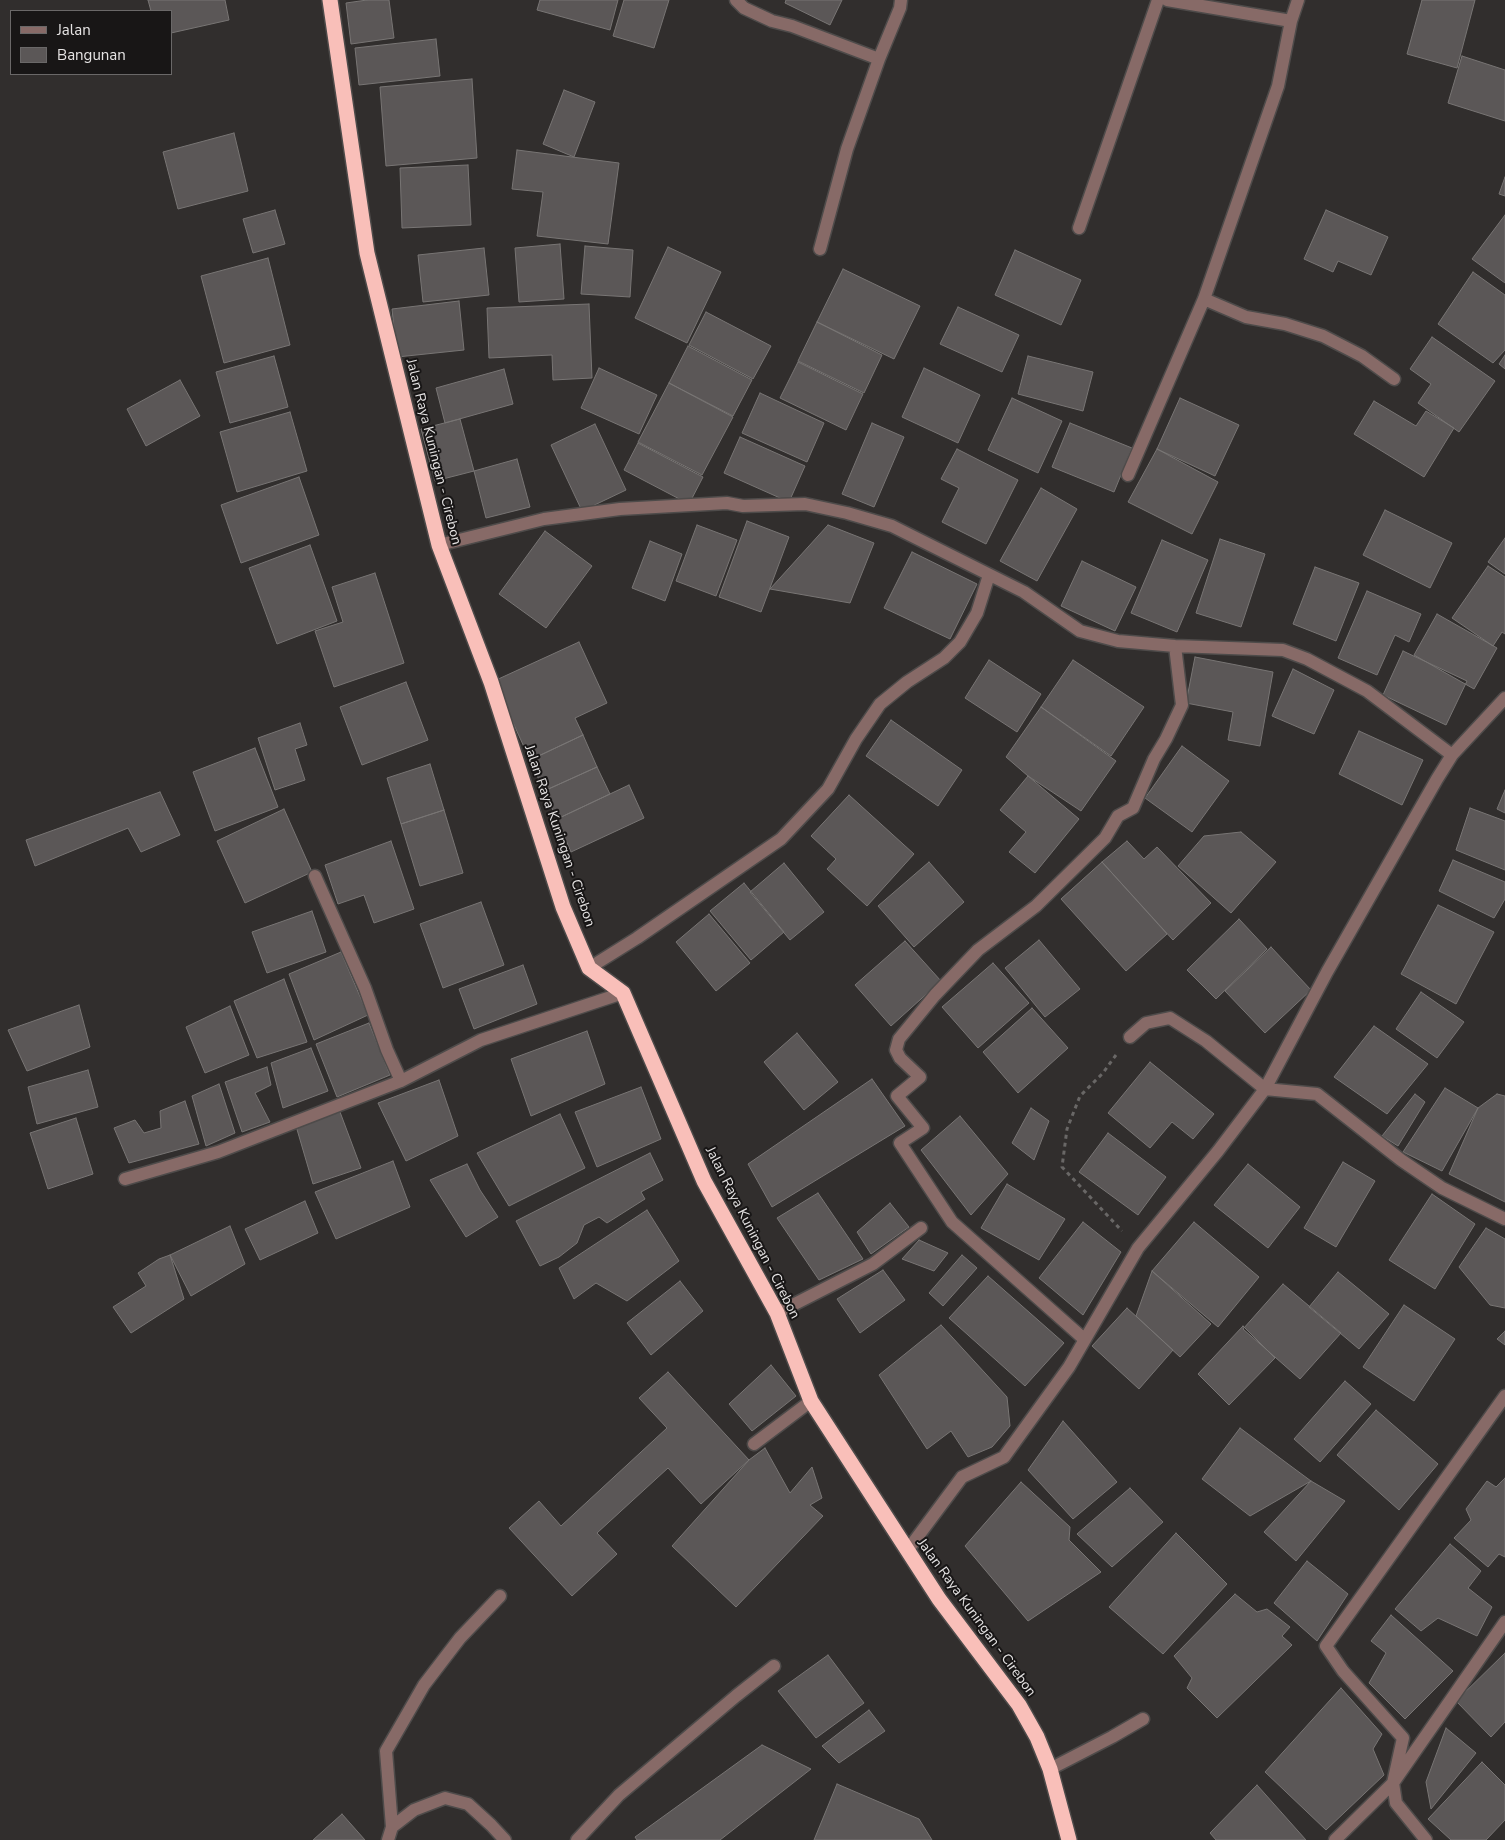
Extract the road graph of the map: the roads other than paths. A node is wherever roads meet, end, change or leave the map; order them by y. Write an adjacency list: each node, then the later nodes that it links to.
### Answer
1 (330, 0): 14 (highway, Jalan Raya Kuningan - Cirebon)
2 (736, 0): 8 (street)
3 (902, 0): 8 (street)
4 (1158, 0): 9 (street)
5 (1167, 0): 7 (street)
6 (1298, 0): 7 (street)
7 (1291, 21): 11 (street)
8 (879, 59): 10 (street)
9 (1079, 228)
10 (820, 250)
11 (1204, 299): 12 (street); 13 (street)
12 (1394, 379)
13 (1128, 475)
14 (439, 545): 15 (street); 20 (highway, Jalan Raya Kuningan - Cirebon)
15 (989, 575): 16 (street); 20 (street)
16 (1175, 646): 18 (street); 29 (street)
17 (1505, 698): 18 (street)
18 (1452, 755): 24 (street)
19 (315, 876): 23 (street)
20 (589, 968): 21 (highway)
21 (623, 993): 23 (street); 28 (highway, Jalan Raya Kuningan - Cirebon)
22 (1130, 1037): 24 (street)
23 (401, 1080): 25 (street)
24 (1265, 1089): 26 (street); 29 (street)
25 (126, 1179)
26 (1505, 1219)
27 (921, 1228): 28 (street)
28 (777, 1313): 31 (highway, Jalan Raya Kuningan - Cirebon)
29 (1084, 1339): 33 (street)
30 (1505, 1396): 39 (street)
31 (811, 1401): 32 (street); 33 (highway, Jalan Raya Kuningan - Cirebon)
32 (754, 1444)
33 (907, 1551): 38 (highway, Jalan Raya Kuningan - Cirebon)
34 (500, 1596): 40 (street)
35 (1505, 1622): 39 (street)
36 (774, 1666): 43 (street)
37 (1143, 1719): 38 (street)
38 (1050, 1769): 44 (highway, Jalan Raya Kuningan - Cirebon)
39 (1393, 1783): 45 (street); 46 (street)
40 (392, 1827): 41 (street); 42 (street)
41 (388, 1840)
42 (505, 1840)
43 (577, 1840)
44 (1069, 1840)
45 (1335, 1840)
46 (1426, 1840)

